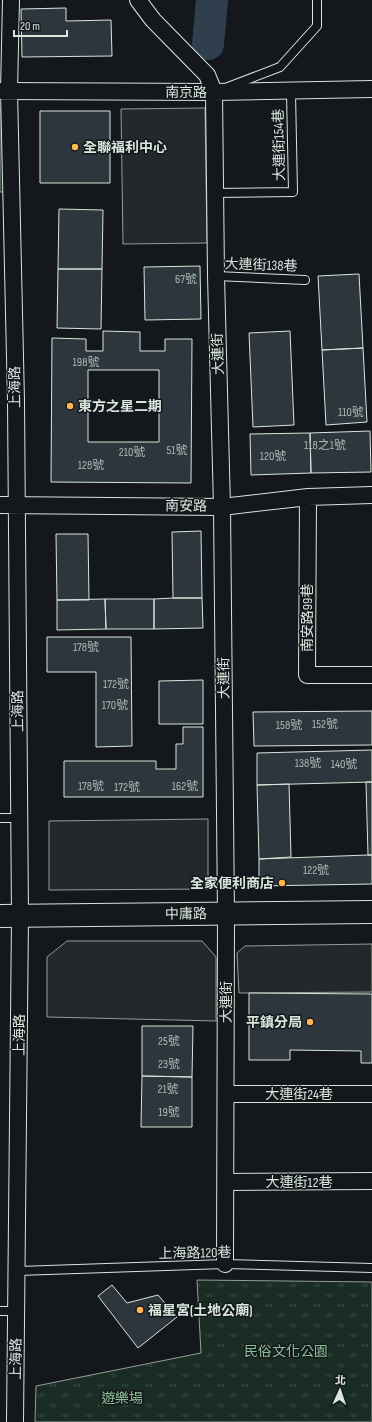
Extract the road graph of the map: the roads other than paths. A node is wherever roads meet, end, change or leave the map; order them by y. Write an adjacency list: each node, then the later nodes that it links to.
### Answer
1 (11, 0): 5 (street, 上海路)
2 (138, 0): 6 (street)
3 (317, 0): 6 (lane)
4 (372, 89): 7 (street, 南京路)
5 (4, 91): 6 (street, 南京路); 14 (street, 上海路)
6 (214, 92): 7 (street, 南京路); 8 (street, 大連街)
7 (291, 92): 8 (lane, 大連街154巷)
8 (215, 194): 9 (street, 大連街)
9 (216, 276): 10 (lane, 大連街138巷); 15 (street, 大連街)
10 (305, 280)
11 (372, 494): 12 (street, 南安路)
12 (308, 497): 15 (street, 南安路); 16 (street, 南安路99巷)
13 (0, 504): 14 (street, 南安路)
14 (17, 504): 15 (street, 南安路); 18 (street, 上海路)
15 (222, 507): 20 (street, 大連街)
16 (372, 675)
17 (0, 818): 18 (lane)
18 (19, 818): 21 (street, 上海路)
19 (372, 912): 20 (street, 中庸路)
20 (226, 914): 21 (street, 中庸路); 22 (street, 大連街)
21 (10, 916): 28 (street, 上海路)
22 (227, 1094): 23 (street, 大連街24巷); 25 (street, 大連街)
23 (372, 1094)
24 (372, 1181): 25 (street, 大連街12巷)
25 (226, 1182): 26 (street, 大連街)
26 (225, 1264): 27 (lane, 上海路120巷); 28 (lane, 上海路120巷)
27 (372, 1268)
28 (18, 1271): 30 (street, 上海路)
29 (0, 1311): 30 (lane)
30 (17, 1311): 31 (street, 上海路)
31 (15, 1422)

